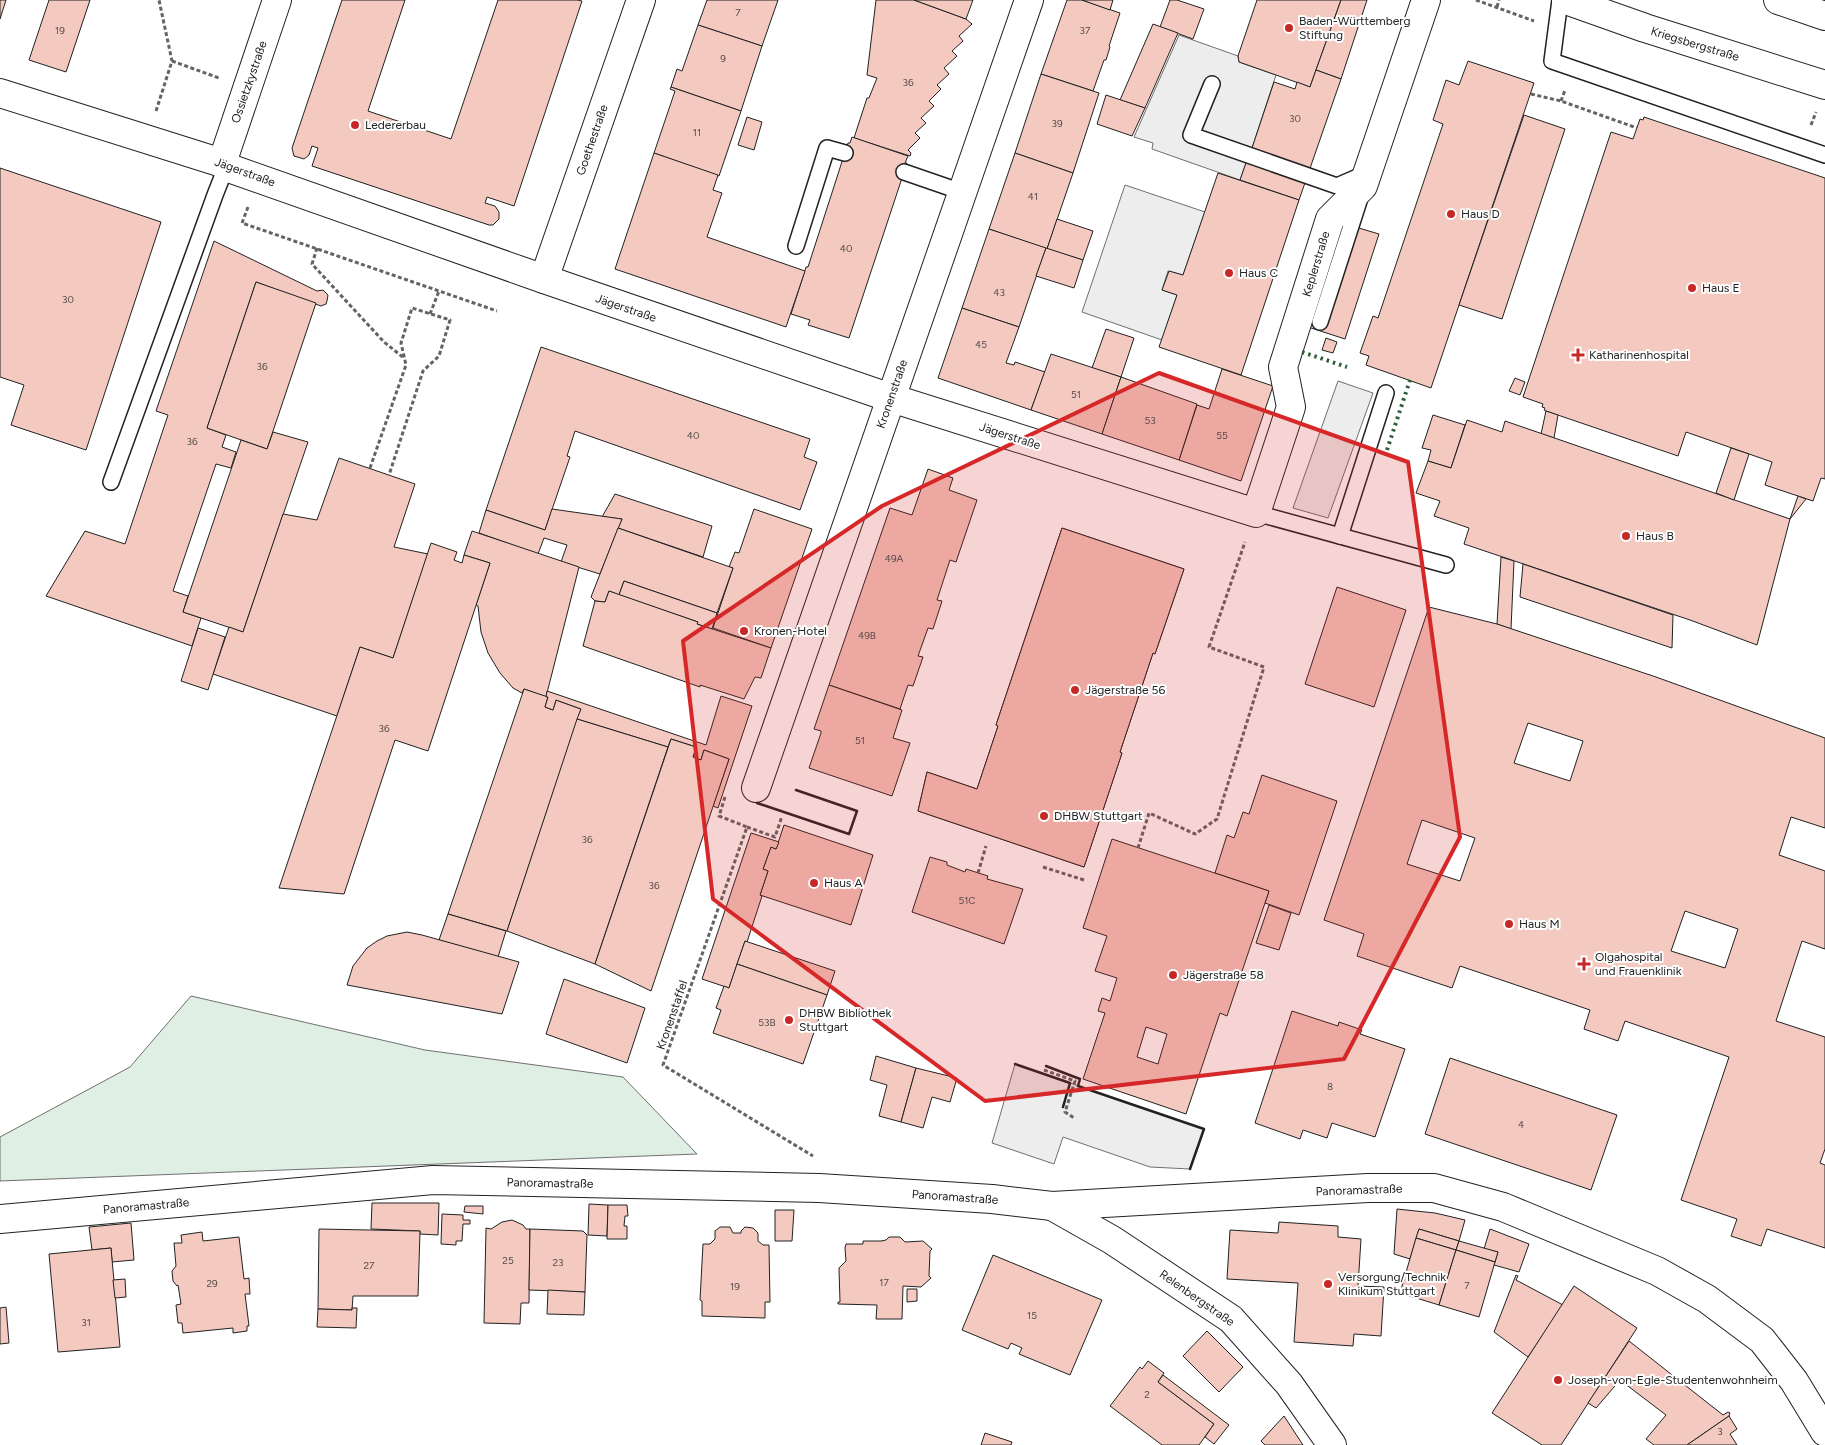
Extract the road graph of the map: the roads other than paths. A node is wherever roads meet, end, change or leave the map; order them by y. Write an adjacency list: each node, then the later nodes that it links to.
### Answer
1 (277, 0): 14 (street, Ossietzkystraße)
2 (641, 0): 19 (street, Goethestraße)
3 (1029, 0): 17 (street, Kronenstraße)
4 (1426, 0): 16 (street, Keplerstraße)
5 (1560, 0): 13 (lane)
6 (1566, 0): 10 (street, Kriegsbergstraße)
7 (1778, 0): 8 (street)
8 (1825, 16)
9 (1212, 84): 16 (lane)
10 (1825, 85)
11 (0, 93): 14 (street, Jägerstraße)
12 (845, 153): 18 (lane)
13 (1825, 156)
14 (224, 165): 19 (street, Jägerstraße); 23 (lane)
15 (904, 172): 17 (lane)
16 (1366, 179): 20 (lane); 24 (street, Keplerstraße)
17 (962, 192): 22 (street, Kronenstraße)
18 (796, 246)
19 (544, 279): 22 (street, Jägerstraße)
20 (1320, 322)
21 (1386, 393): 25 (lane)
22 (891, 398): 24 (street, Jägerstraße); 27 (street, Kronenstraße)
23 (111, 482)
24 (1256, 513): 25 (lane)
25 (1340, 536): 26 (lane)
26 (1446, 565)
27 (756, 788)
28 (1052, 1206): 29 (street, Panoramastraße); 30 (street, Panoramastraße); 31 (street, Relenbergstraße)
29 (0, 1218)
30 (1825, 1432)
31 (1332, 1445)

